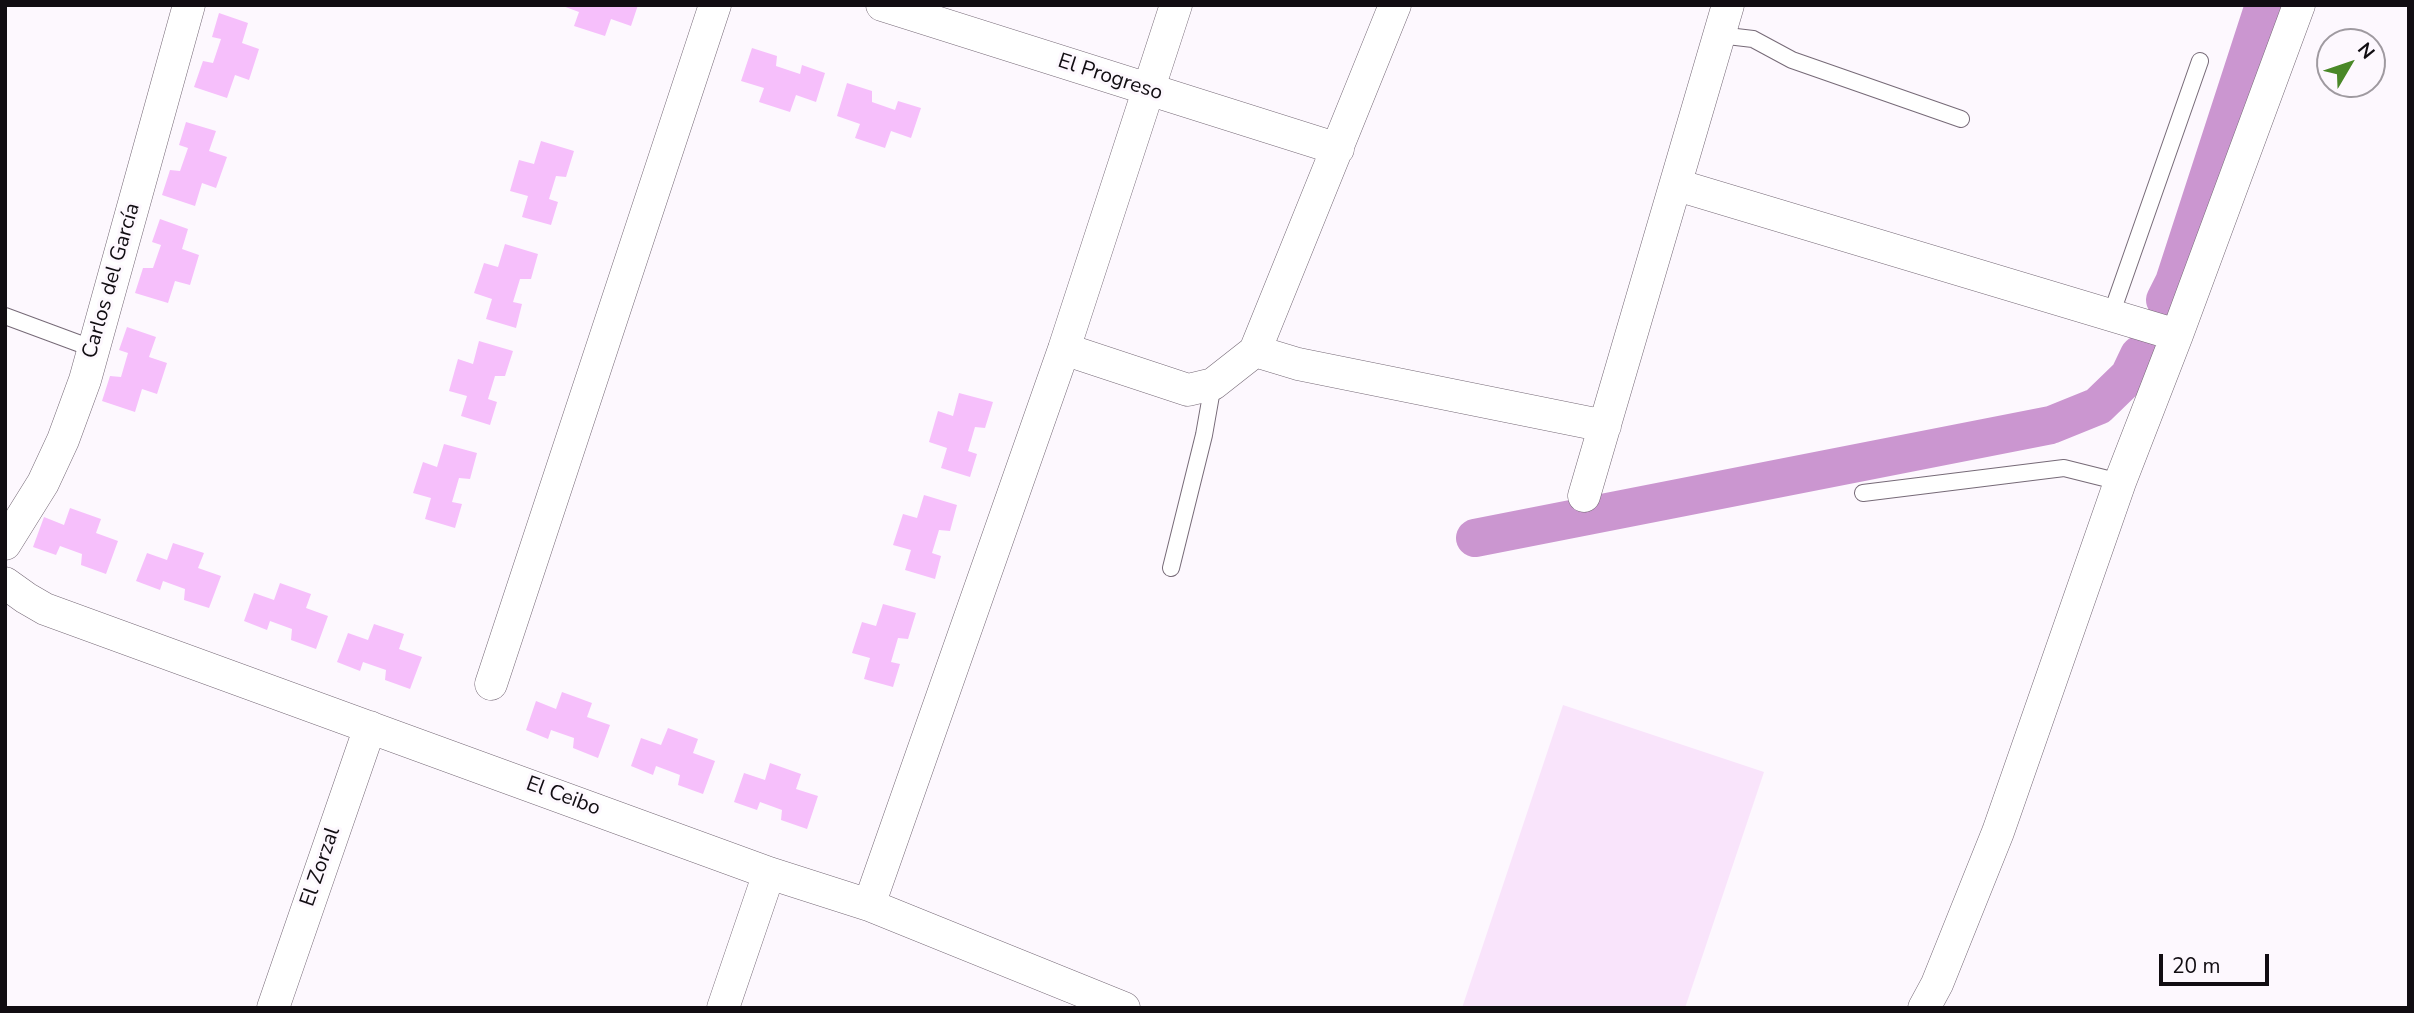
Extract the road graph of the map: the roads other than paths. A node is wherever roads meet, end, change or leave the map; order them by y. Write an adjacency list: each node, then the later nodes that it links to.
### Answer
1 (189, 5): 16 (street, Carlos del García)
2 (715, 5): 27 (street)
3 (882, 5): 9 (street, El Progreso)
4 (1177, 5): 9 (street)
5 (1395, 5): 11 (street)
6 (2299, 5): 15 (street)
7 (1719, 14): 10 (lane); 12 (street)
8 (2200, 61): 13 (lane)
9 (1148, 90): 11 (street, El Progreso); 17 (street)
10 (1961, 119)
11 (1338, 149): 18 (street)
12 (1677, 185): 13 (street); 20 (street)
13 (2111, 315): 15 (street)
14 (5, 316): 16 (lane)
15 (2177, 335): 21 (street)
16 (94, 349): 24 (street, Carlos del García)
17 (1064, 349): 19 (street); 30 (street)
18 (1255, 351): 19 (street); 20 (street)
19 (1213, 384): 25 (lane)
20 (1605, 426): 23 (street)
21 (2120, 482): 22 (lane); 34 (street)
22 (1863, 493)
23 (1584, 496)
24 (5, 544)
25 (1171, 568)
26 (5, 583): 28 (street, El Ceibo)
27 (491, 684)
28 (370, 727): 29 (street, El Ceibo); 31 (street, El Zorzal)
29 (769, 873): 30 (street, El Ceibo); 32 (street)
30 (869, 905): 33 (street, El Ceibo)
31 (273, 1008)
32 (723, 1008)
33 (1124, 1008)
34 (1924, 1008)

